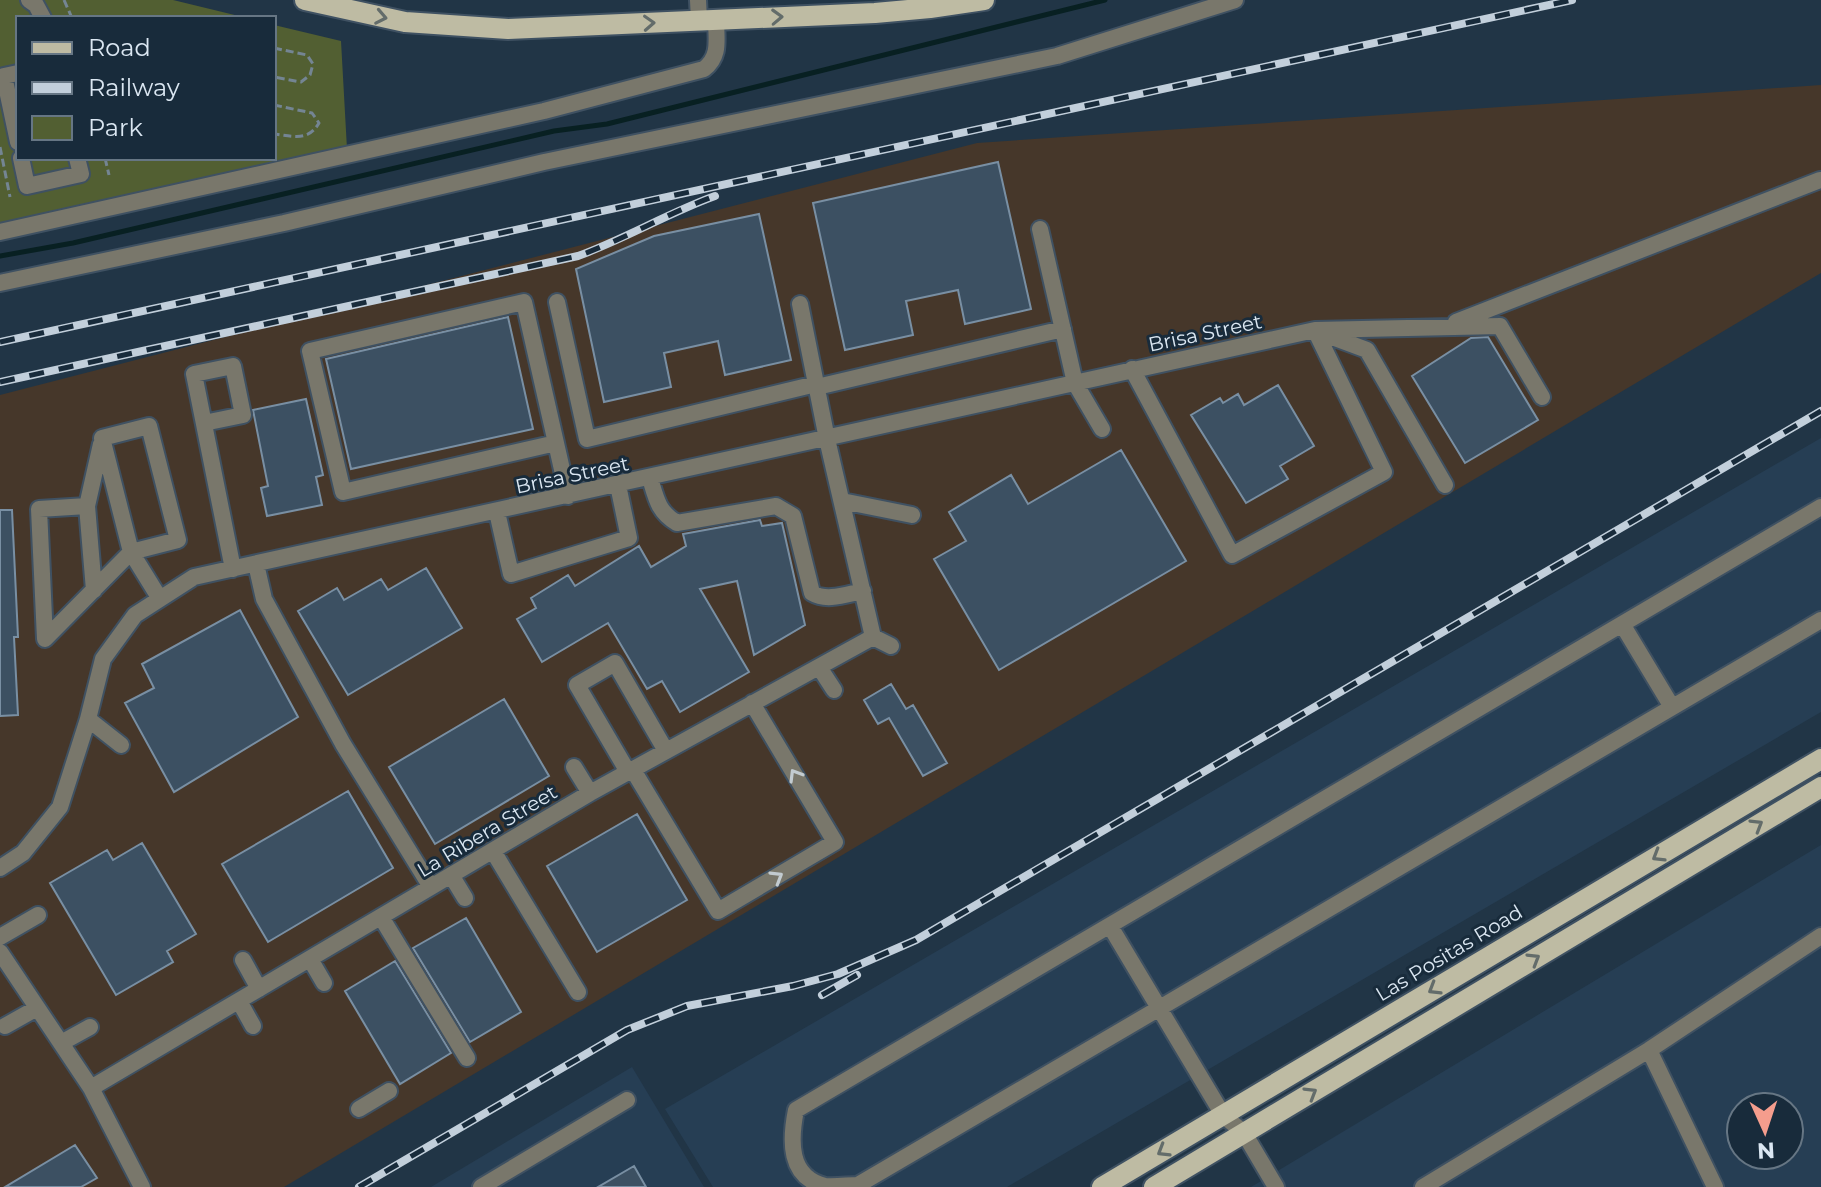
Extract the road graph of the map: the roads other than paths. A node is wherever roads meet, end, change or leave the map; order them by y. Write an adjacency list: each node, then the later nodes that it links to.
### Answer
1 (29, 0): 6 (street)
2 (305, 0): 5 (main road, one-way to 5)
3 (984, 0): 5 (main road, one-way to 3)
4 (1235, 0): 14 (street)
5 (704, 13): 13 (street)
6 (42, 16)
7 (7, 75): 8 (street)
8 (16, 130)
9 (21, 160): 10 (street)
10 (78, 160)
11 (1820, 180): 17 (street)
12 (1040, 229): 18 (street)
13 (0, 232)
14 (0, 283)
15 (557, 302): 22 (street)
16 (800, 304): 22 (street)
17 (1444, 327): 19 (street, Brisa Street); 23 (street, Brisa Street)
18 (1063, 329): 21 (street); 22 (street)
19 (1315, 330): 20 (street, Brisa Street); 20 (street); 31 (street)
20 (1132, 369): 21 (street, Brisa Street)
21 (1075, 383): 25 (street); 27 (street, Brisa Street)
22 (816, 386): 27 (street)
23 (1542, 397)
24 (204, 423): 40 (street)
25 (1102, 429)
26 (102, 438): 34 (street); 38 (street); 38 (street)
27 (827, 439): 29 (street, Brisa Street); 33 (street)
28 (556, 443): 28 (street); 32 (street)
29 (650, 478): 30 (street, Brisa Street); 42 (street)
30 (618, 485): 32 (street, Brisa Street); 36 (street)
31 (1445, 485)
32 (568, 496): 36 (street, Brisa Street)
33 (842, 501): 37 (street); 42 (street)
34 (87, 506): 41 (street); 41 (street)
35 (1821, 507): 45 (street)
36 (497, 512): 39 (street, Brisa Street)
37 (912, 515)
38 (131, 552): 41 (street); 43 (street)
39 (256, 564): 40 (street, Brisa Street); 63 (street)
40 (233, 569): 43 (street, Brisa Street)
41 (94, 590)
42 (863, 591): 46 (street)
43 (160, 599): 52 (street, Brisa Street)
44 (1821, 620): 51 (street)
45 (1622, 624): 51 (street); 67 (street)
46 (873, 637): 47 (street); 48 (street, La Ribera Street)
47 (891, 646)
48 (819, 667): 49 (street); 50 (street, La Ribera Street)
49 (834, 690)
50 (752, 703): 54 (street, La Ribera Street); 57 (street, one-way to 50)
51 (1672, 707): 77 (street)
52 (88, 719): 53 (street); 61 (street, Brisa Street)
53 (121, 745)
54 (666, 751): 57 (street, La Ribera Street); 57 (street)
55 (1821, 759): 89 (main road, Las Positas Road, one-way to 89)
56 (574, 767): 59 (street)
57 (630, 771): 59 (street, La Ribera Street)
58 (1821, 787): 90 (main road, one-way to 58)
59 (590, 793): 60 (street, La Ribera Street)
60 (493, 851): 62 (street, La Ribera Street); 75 (street)
61 (0, 868)
62 (451, 875): 63 (street, La Ribera Street); 64 (street)
63 (431, 887): 66 (street, La Ribera Street)
64 (465, 898)
65 (38, 915): 69 (street)
66 (381, 917): 71 (street, La Ribera Street); 84 (street)
67 (1110, 926): 77 (street); 77 (street)
68 (1821, 936): 83 (street)
69 (0, 937)
70 (0, 952): 78 (street)
71 (310, 959): 73 (street); 74 (street, La Ribera Street)
72 (243, 960): 74 (street)
73 (324, 983)
74 (259, 989): 76 (street, La Ribera Street)
75 (578, 992)
76 (239, 1001): 80 (street); 85 (street, La Ribera Street)
77 (1158, 1007): 89 (street)
78 (37, 1008): 79 (street); 82 (street)
79 (5, 1026)
80 (253, 1026)
81 (90, 1027): 82 (street)
82 (61, 1043): 85 (street)
83 (1649, 1050): 96 (street); 97 (street)
84 (467, 1058)
85 (91, 1088): 91 (street)
86 (389, 1091): 88 (street)
87 (627, 1100): 92 (street)
88 (359, 1109)
89 (1223, 1115): 90 (street); 93 (main road, Las Positas Road, one-way to 93)
90 (1244, 1133): 94 (main road); 95 (street)
91 (142, 1187)
92 (481, 1187)
93 (1102, 1187)
94 (1154, 1187)
95 (1276, 1187)
96 (1423, 1187)
97 (1715, 1187)

